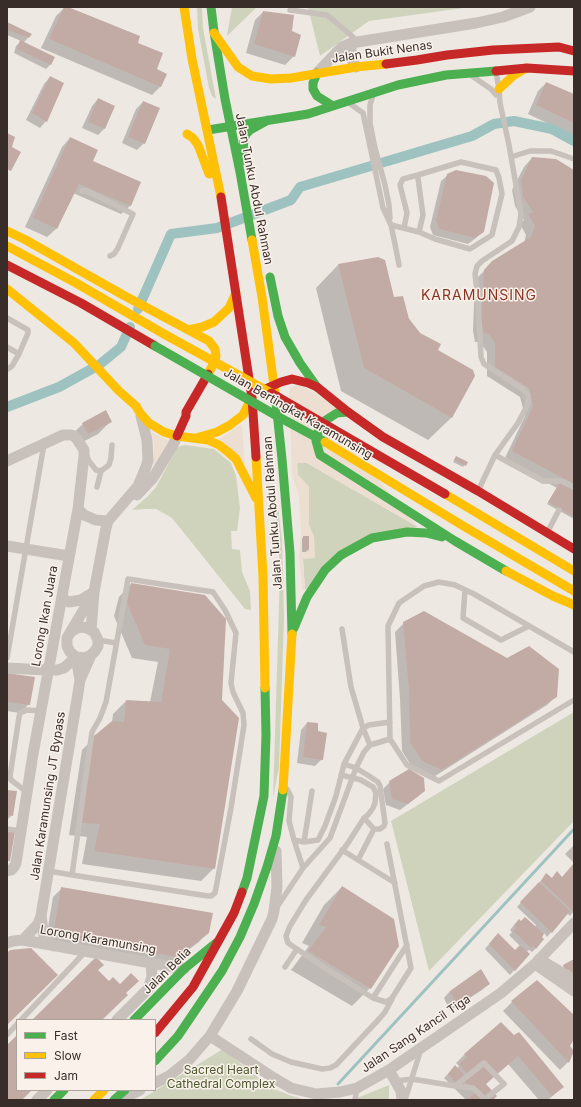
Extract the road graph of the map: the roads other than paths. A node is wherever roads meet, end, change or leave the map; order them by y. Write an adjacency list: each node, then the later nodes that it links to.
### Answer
1 (184, 7): 22 (main road, Jalan Tunku Abdul Rahman)
2 (211, 7): 5 (main road, Jalan Tunku Abdul Rahman)
3 (530, 7): 6 (street)
4 (290, 10): 6 (lane)
5 (214, 32): 13 (main road, Jalan Bukit Nenas); 21 (main road, Jalan Tunku Abdul Rahman)
6 (355, 42): 9 (street); 13 (street)
7 (574, 51): 8 (main road, Jalan Bukit Nenas)
8 (417, 60): 9 (main road, Jalan Bukit Nenas); 11 (main road)
9 (356, 67): 13 (main road, Jalan Bukit Nenas)
10 (527, 68): 11 (main road); 12 (main road); 15 (main road)
11 (496, 70): 14 (main road); 15 (lane)
12 (574, 70)
13 (317, 73): 19 (main road)
14 (467, 73): 16 (main road); 18 (lane)
15 (499, 88): 18 (lane)
16 (373, 93): 17 (main road); 24 (lane)
17 (347, 101): 19 (main road); 24 (lane)
18 (499, 101): 25 (lane)
19 (333, 106): 20 (main road)
20 (268, 120): 21 (main road); 27 (main road)
21 (230, 127): 22 (main road); 27 (main road, Jalan Tunku Abdul Rahman)
22 (208, 130): 30 (main road, Jalan Tunku Abdul Rahman)
23 (187, 134): 30 (main road)
24 (372, 148): 31 (lane); 31 (lane)
25 (511, 157): 26 (lane); 60 (lane)
26 (574, 159)
27 (240, 172): 36 (main road, Jalan Tunku Abdul Rahman)
28 (418, 175): 32 (lane); 34 (lane); 34 (lane)
29 (82, 191): 37 (lane)
30 (221, 192): 41 (main road, Jalan Tunku Abdul Rahman)
31 (390, 224): 32 (lane); 39 (lane)
32 (404, 228): 34 (lane)
33 (7, 231): 43 (main road)
34 (419, 232)
35 (7, 246): 77 (main road, Jalan Bertingkat Karamunsing, bridge)
36 (254, 252): 46 (main road, Jalan Tunku Abdul Rahman); 49 (main road)
37 (110, 256)
38 (7, 265): 79 (main road, Jalan Bertingkat Karamunsing, bridge)
39 (399, 265)
40 (7, 289): 53 (main road)
41 (236, 293): 43 (main road); 50 (main road, Jalan Tunku Abdul Rahman)
42 (7, 318): 45 (lane)
43 (188, 330): 51 (main road)
44 (7, 347): 45 (lane)
45 (19, 354): 47 (lane)
46 (270, 355): 48 (main road, Jalan Tunku Abdul Rahman); 50 (main road)
47 (7, 368)
48 (274, 385): 49 (main road); 50 (main road); 67 (main road, Jalan Tunku Abdul Rahman)
49 (317, 387): 52 (main road)
50 (252, 398): 56 (main road); 66 (main road, Jalan Tunku Abdul Rahman)
51 (186, 412): 54 (main road); 55 (main road)
52 (348, 412): 65 (main road); 72 (main road)
53 (140, 413): 54 (main road); 70 (street, Jalan Karamunsing JT Bypass)
54 (158, 428): 55 (main road)
55 (177, 436): 56 (main road); 70 (street)
56 (196, 438): 66 (main road)
57 (44, 444): 59 (street); 61 (street); 74 (lane)
58 (112, 445): 62 (lane)
59 (84, 450): 62 (lane); 68 (street, Lorong Ikan Juara)
60 (496, 455): 64 (lane); 65 (lane)
61 (7, 461)
62 (101, 471): 63 (lane)
63 (97, 487)
64 (574, 487)
65 (478, 492): 71 (main road)
66 (259, 506): 67 (main road); 131 (main road, Jalan Tunku Abdul Rahman)
67 (287, 507): 87 (main road, Jalan Tunku Abdul Rahman)
68 (78, 509): 70 (street); 76 (street, Lorong Ikan Juara)
69 (559, 510): 71 (lane)
70 (110, 520): 80 (street, Jalan Karamunsing JT Bypass)
71 (547, 533): 75 (main road)
72 (455, 541): 82 (main road); 87 (main road)
73 (7, 546): 74 (street)
74 (25, 549): 76 (street); 93 (lane)
75 (574, 549)
76 (69, 556): 81 (street, Lorong Ikan Juara)
77 (574, 572)
78 (465, 590): 83 (lane); 83 (lane); 99 (lane)
79 (574, 591)
80 (94, 592): 81 (street); 85 (street, Jalan Karamunsing JT Bypass); 86 (street, Jalan Karamunsing JT Bypass)
81 (62, 598): 86 (street); 95 (street, Lorong Ikan Juara)
82 (574, 606)
83 (529, 626): 90 (lane)
84 (342, 629): 100 (lane)
85 (91, 630): 86 (street); 88 (street)
86 (71, 632): 92 (street, Jalan Karamunsing JT Bypass)
87 (292, 634): 107 (main road, Jalan Tunku Abdul Rahman)
88 (98, 640): 89 (lane); 91 (street, Jalan Karamunsing JT Bypass)
89 (116, 643): 125 (lane); 125 (lane)
90 (574, 652)
91 (91, 655): 92 (street); 96 (street, Jalan Karamunsing JT Bypass)
92 (76, 657): 95 (street); 96 (street, Jalan Karamunsing JT Bypass)
93 (7, 658)
94 (7, 668): 95 (street)
95 (48, 670): 98 (street, Lorong Ikan Juara)
96 (80, 680): 124 (street, Jalan Karamunsing JT Bypass)
97 (574, 700): 101 (lane)
98 (41, 711): 109 (street, Lorong Ikan Juara); 109 (lane)
99 (390, 722): 100 (lane); 101 (lane)
100 (363, 728): 102 (lane); 103 (lane)
101 (390, 739): 102 (lane)
102 (370, 745): 104 (lane)
103 (344, 764): 104 (lane); 105 (lane)
104 (356, 768): 106 (lane); 111 (lane)
105 (342, 775): 106 (lane); 118 (lane)
106 (353, 778): 110 (lane); 122 (lane)
107 (284, 782): 116 (main road, Jalan Tunku Abdul Rahman); 117 (lane)
108 (312, 791): 118 (lane)
109 (27, 792): 115 (street, Lorong Ikan Juara)
110 (373, 808): 111 (lane); 112 (lane)
111 (384, 814): 114 (lane)
112 (364, 818): 114 (lane); 120 (lane)
113 (7, 829): 115 (lane)
114 (374, 829): 121 (lane)
115 (21, 831): 123 (street, Lorong Ikan Juara)
116 (276, 836): 127 (street); 154 (main road, Jalan Tunku Abdul Rahman)
117 (294, 840): 118 (lane); 122 (lane)
118 (304, 842)
119 (387, 844): 126 (lane)
120 (342, 850): 121 (lane); 135 (lane)
121 (358, 860): 126 (lane)
122 (303, 868): 127 (lane)
123 (7, 871)
124 (49, 871): 125 (lane); 128 (street, Jalan Karamunsing JT Bypass)
125 (72, 875)
126 (395, 883): 134 (lane)
127 (274, 911): 151 (street)
128 (41, 916): 130 (street); 133 (street)
129 (574, 923): 137 (street, Jalan Sang Kancil Tiga)
130 (23, 940): 132 (street, Lorong Karamunsing); 133 (street, Lorong Karamunsing)
131 (218, 941): 140 (main road, Jalan Belia); 149 (main road, Jalan Tunku Abdul Rahman)
132 (7, 944)
133 (54, 946): 136 (street, Lorong Karamunsing)
134 (406, 946): 143 (lane); 144 (lane)
135 (297, 949): 139 (lane); 143 (lane)
136 (85, 951): 138 (street, Lorong Karamunsing); 145 (lane)
137 (537, 962): 141 (street); 142 (street); 153 (street, Jalan Sang Kancil Tiga)
138 (151, 963): 140 (street, Lorong Karamunsing); 146 (street)
139 (285, 968)
140 (184, 969): 147 (main road, Jalan Belia)
141 (574, 980)
142 (574, 991)
143 (373, 998): 144 (lane)
144 (392, 998): 152 (lane)
145 (22, 1019)
146 (118, 1019)
147 (135, 1019)
148 (16, 1025): 150 (lane)
149 (156, 1032)
150 (7, 1035)
151 (210, 1036): 158 (street); 160 (street, Jalan Sang Kancil Tiga)
152 (251, 1039)
153 (422, 1047): 155 (street, Jalan Sang Kancil Tiga); 156 (lane)
154 (156, 1060)
155 (389, 1070): 157 (street); 160 (street, Jalan Sang Kancil Tiga)
156 (412, 1079): 157 (lane); 159 (lane); 173 (lane)
157 (396, 1081): 172 (street)
158 (156, 1082)
159 (455, 1086): 159 (lane)
160 (356, 1088): 171 (lane)
161 (46, 1091): 166 (street)
162 (63, 1091): 167 (main road)
163 (103, 1091): 168 (main road)
164 (124, 1091): 169 (main road)
165 (138, 1091): 170 (street)
166 (37, 1100)
167 (54, 1100)
168 (94, 1100)
169 (114, 1100)
170 (120, 1100)
171 (355, 1100)
172 (402, 1100)
173 (405, 1100)

